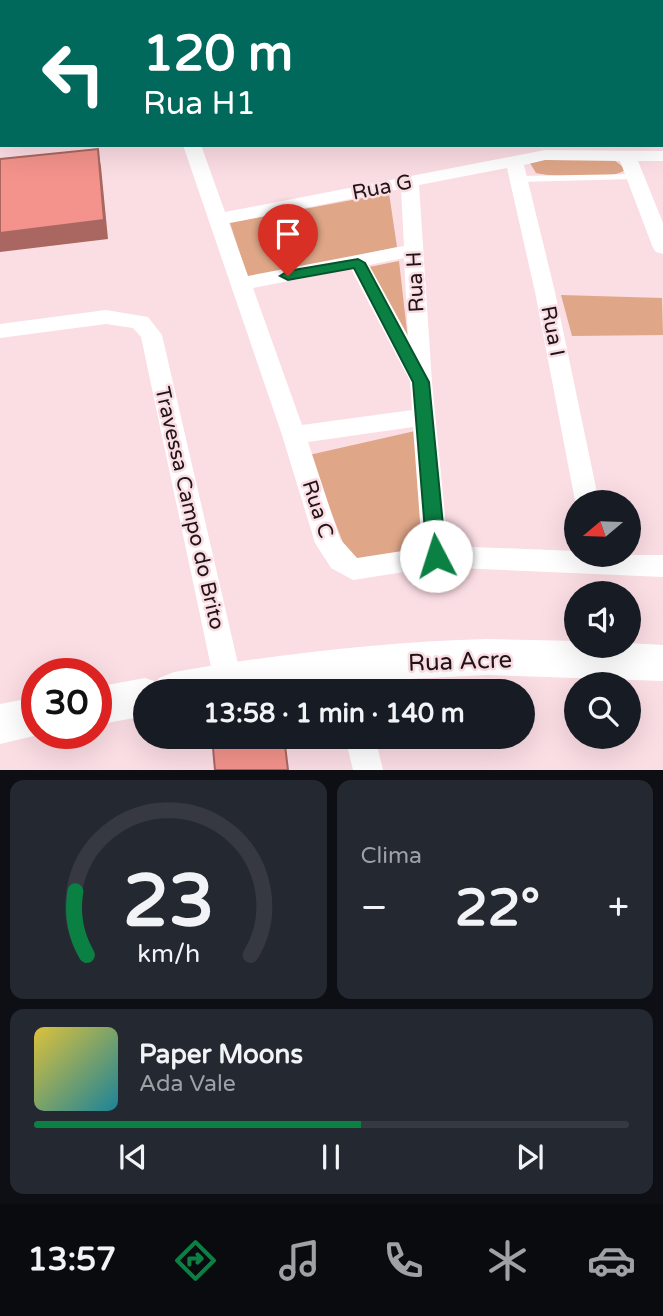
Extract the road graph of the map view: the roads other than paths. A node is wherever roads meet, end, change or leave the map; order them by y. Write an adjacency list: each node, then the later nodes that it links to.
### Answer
1 (193, 147): 8 (street, Rua C)
2 (541, 150): 3 (street, Rua G); 5 (street, Rua G)
3 (627, 155): 4 (street, Rua G); 6 (street)
4 (663, 156)
5 (516, 170): 6 (lane, Rua G); 7 (street, Rua G); 17 (street, Rua I)
6 (635, 177): 9 (street)
7 (410, 182): 8 (street, Rua G); 10 (street, Rua H)
8 (219, 219): 12 (street, Rua C)
9 (663, 248)
10 (413, 250): 11 (street); 14 (street, Rua H)
11 (358, 263): 12 (street); 14 (street, Rua H)
12 (240, 284): 16 (street, Rua C)
13 (0, 331): 23 (street, Travessa Campo do Brito)
14 (421, 382): 15 (street, Rua H)
15 (424, 416): 16 (street); 18 (street, Rua H)
16 (294, 435): 18 (street, Rua C)
17 (584, 490)
18 (436, 556): 19 (street, Rua C)
19 (564, 558)
20 (641, 563): 21 (street, Rua C)
21 (663, 566)
22 (663, 663): 24 (main road, Rua Acre)
23 (228, 679)
24 (346, 679)
25 (133, 699): 26 (main road)
26 (112, 703)
27 (21, 720): 28 (main road)
28 (0, 724)
29 (363, 749): 30 (street)
30 (368, 770)

